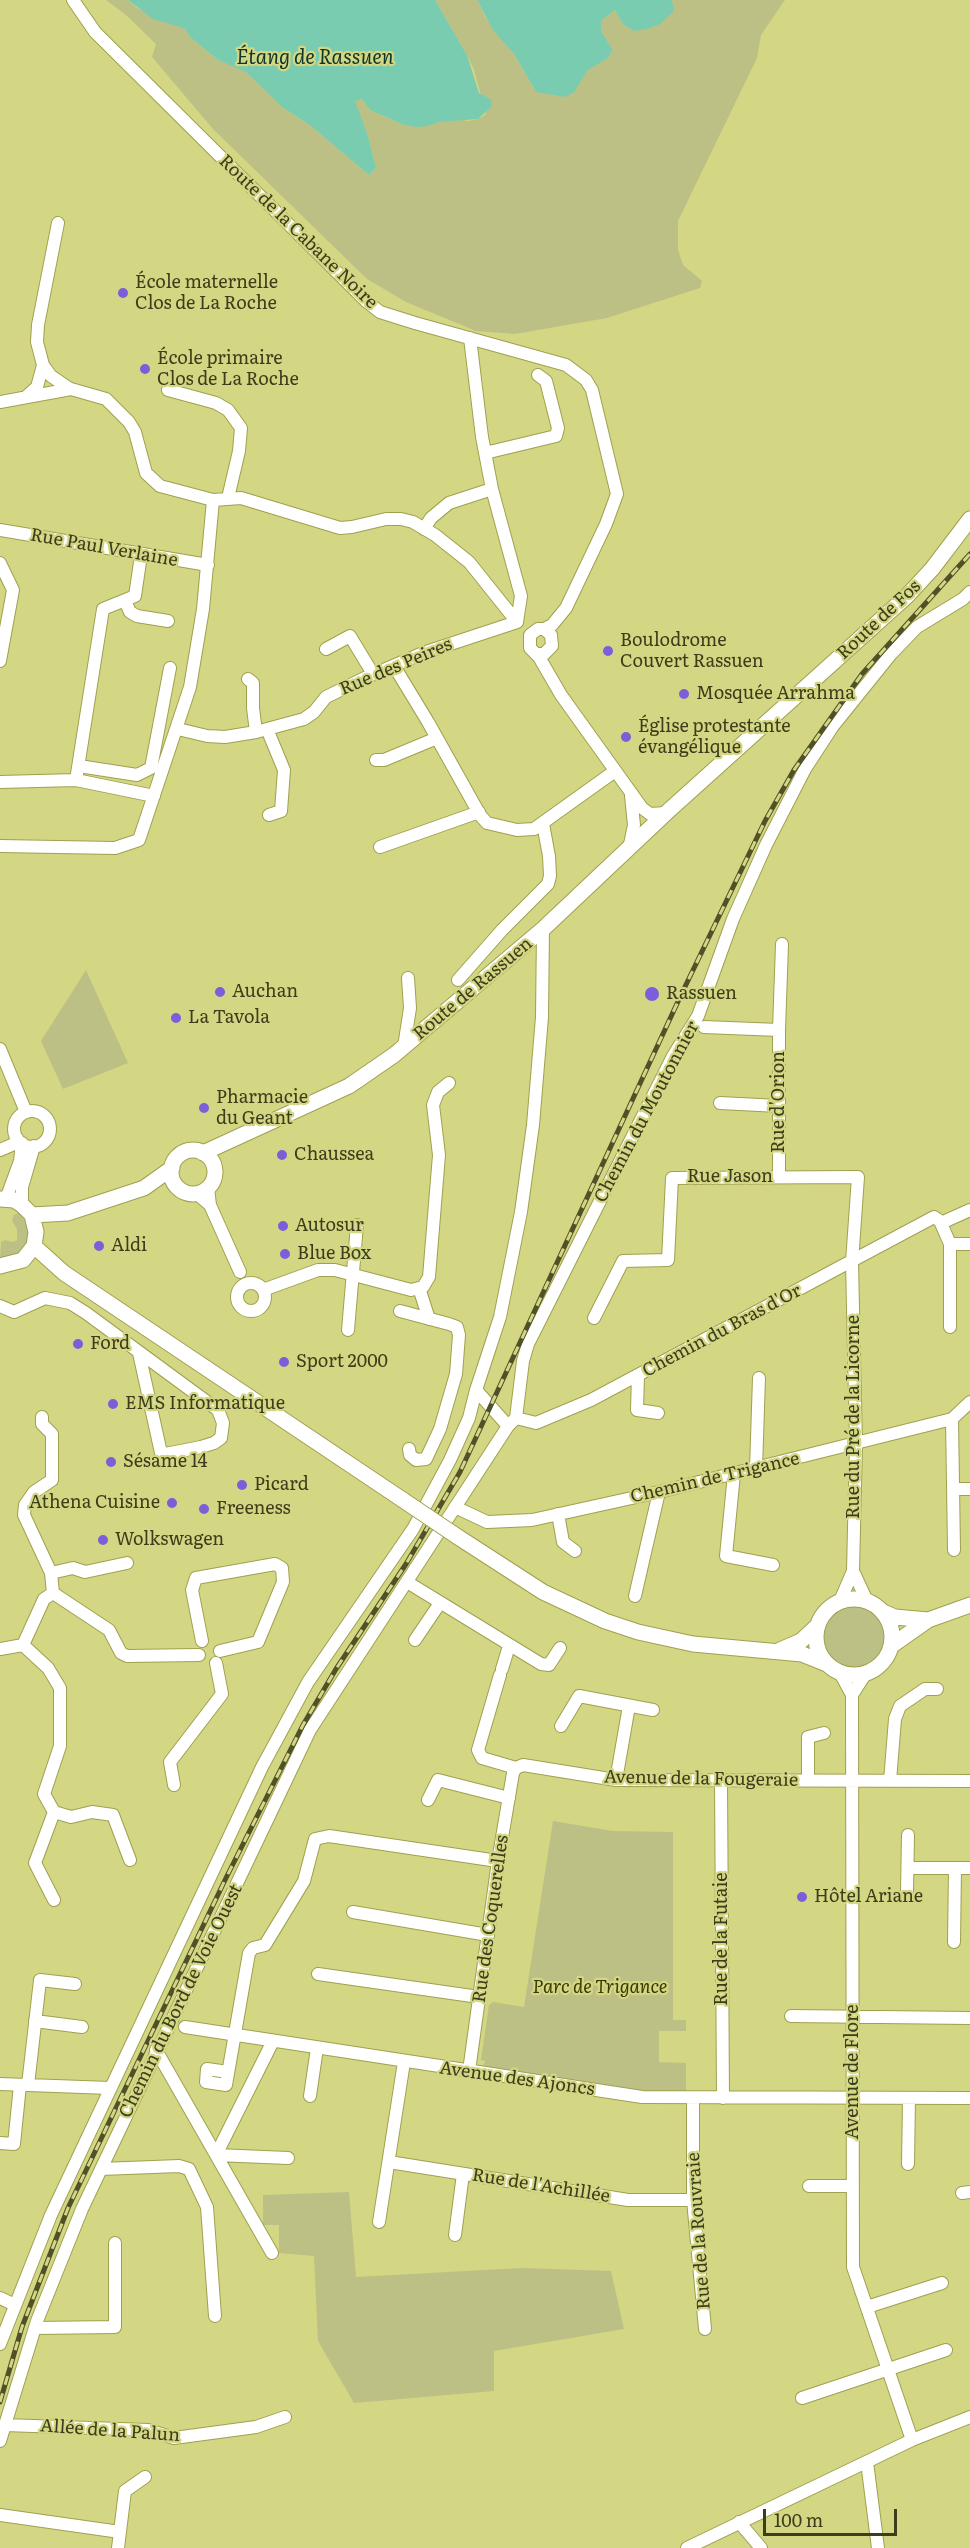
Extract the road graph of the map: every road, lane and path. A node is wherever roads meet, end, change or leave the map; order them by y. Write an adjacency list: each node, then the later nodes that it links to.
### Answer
1 (73, 0): 3 (street, Route de la Cabane Noire)
2 (58, 223): 4 (street)
3 (470, 338): 10 (street); 24 (street, Route de la Cabane Noire)
4 (43, 365): 6 (street); 8 (street)
5 (538, 375): 10 (street)
6 (71, 389): 8 (street); 13 (street)
7 (168, 390): 12 (street)
8 (27, 396): 9 (street)
9 (0, 401)
10 (485, 453): 11 (street)
11 (492, 489): 15 (street); 23 (street)
12 (228, 498): 13 (street); 15 (street)
13 (213, 500): 19 (street)
14 (970, 519): 43 (main road, Route de Fos)
15 (424, 529): 23 (street)
16 (0, 530): 17 (street, Rue Paul Verlaine)
17 (141, 555): 19 (street, Rue Paul Verlaine); 21 (street)
18 (0, 563): 27 (street)
19 (208, 565): 33 (street)
20 (970, 592): 103 (street, Chemin du Moutonnier)
21 (125, 601): 22 (street); 37 (street)
22 (168, 621)
23 (517, 622): 24 (street); 28 (street, Rue des Peires)
24 (542, 637): 26 (street); 26 (street); 30 (street, Route de la Cabane Noire)
25 (326, 649): 31 (street)
26 (537, 654): 30 (street)
27 (0, 661)
28 (394, 666): 31 (street, Rue des Peires); 35 (street)
29 (170, 668): 37 (street)
30 (547, 668): 38 (street)
31 (373, 674): 34 (street, Rue des Peires)
32 (248, 679): 34 (street)
33 (178, 729): 34 (street, Rue des Peires); 42 (street)
34 (261, 731): 45 (street)
35 (437, 738): 36 (street); 44 (street)
36 (376, 760)
37 (79, 766): 39 (street)
38 (615, 771): 41 (street); 46 (street)
39 (76, 780): 40 (street); 42 (street)
40 (0, 782)
41 (631, 795): 43 (street); 49 (street)
42 (154, 796): 47 (street)
43 (669, 811): 49 (main road, Route de Rassuen)
44 (479, 812): 46 (street); 48 (street)
45 (270, 814)
46 (543, 824): 53 (street)
47 (0, 846)
48 (380, 847)
49 (629, 849): 50 (main road, Route de Rassuen)
50 (543, 929): 56 (main road, Route de Rassuen); 98 (street)
51 (782, 944): 55 (street)
52 (408, 978): 56 (street)
53 (458, 980)
54 (704, 1027): 55 (street, Rue d'Orion)
55 (779, 1030): 60 (street, Rue d'Orion)
56 (404, 1047): 62 (main road, Route de Rassuen)
57 (0, 1050): 61 (street)
58 (449, 1083): 87 (street)
59 (720, 1103): 60 (street)
60 (779, 1106): 68 (street, Rue d'Orion)
61 (26, 1112): 63 (street); 63 (street)
62 (249, 1132): 65 (main road, Route de Rassuen); 67 (main road, Route de Rassuen)
63 (24, 1142): 64 (street); 72 (street); 73 (street)
64 (0, 1150)
65 (203, 1153): 66 (main road); 67 (main road)
66 (172, 1168): 69 (main road); 70 (main road)
67 (215, 1170): 71 (main road)
68 (779, 1177): 82 (street, Rue Jason); 92 (street, Rue Jason)
69 (144, 1188): 70 (main road); 75 (main road)
70 (178, 1188): 71 (main road)
71 (203, 1191): 86 (street)
72 (3, 1199): 73 (main road)
73 (27, 1210): 75 (main road); 78 (main road)
74 (970, 1210): 76 (street, Chemin du Bras d'Or)
75 (68, 1213): 78 (main road)
76 (937, 1220): 79 (street); 82 (street, Chemin du Bras d'Or)
77 (357, 1224): 85 (street)
78 (35, 1239): 81 (main road); 84 (main road)
79 (950, 1244): 80 (street); 93 (street)
80 (970, 1244)
81 (23, 1260): 83 (main road); 84 (main road)
82 (852, 1262): 96 (street, Chemin du Bras d'Or); 104 (street, Rue du Pré de la Licorne)
83 (2, 1269)
84 (64, 1273): 136 (main road, bridge)
85 (352, 1275): 87 (street); 88 (street); 94 (street)
86 (245, 1285): 88 (street); 88 (street)
87 (419, 1288): 91 (street)
88 (263, 1290)
89 (0, 1306): 95 (street)
90 (400, 1311): 91 (street)
91 (429, 1318): 105 (street)
92 (594, 1318)
93 (950, 1327)
94 (348, 1330)
95 (140, 1353): 95 (street)
96 (638, 1375): 100 (street); 103 (street, Chemin du Bras d'Or)
97 (759, 1377): 106 (street)
98 (476, 1390): 103 (street); 187 (street)
99 (970, 1402): 102 (street, Chemin de Trigance)
100 (658, 1413)
101 (42, 1417): 118 (street)
102 (952, 1419): 104 (street, Chemin de Trigance); 108 (street)
103 (512, 1422): 111 (street, Chemin du Bord de Voie Ouest)
104 (856, 1444): 106 (street, Chemin de Trigance); 117 (street, Rue du Pré de la Licorne)
105 (409, 1449)
106 (756, 1468): 107 (street, Chemin de Trigance)
107 (734, 1474): 110 (street, Chemin de Trigance); 116 (street)
108 (954, 1489): 109 (street); 113 (street)
109 (970, 1489)
110 (659, 1492): 112 (street, Chemin de Trigance); 121 (street)
111 (455, 1507): 112 (street, Chemin de Trigance); 119 (street, Chemin du Bord de Voie Ouest)
112 (558, 1514): 114 (street)
113 (954, 1550)
114 (575, 1551)
115 (127, 1563): 118 (street)
116 (773, 1564)
117 (853, 1572): 122 (street); 123 (street)
118 (51, 1573): 120 (street)
119 (407, 1582): 124 (street); 181 (street, Chemin du Bord de Voie Ouest)
120 (53, 1593): 131 (street); 137 (street)
121 (635, 1596)
122 (840, 1601): 123 (main road); 128 (main road)
123 (867, 1601): 126 (main road)
124 (440, 1602): 129 (street); 132 (street)
125 (970, 1605): 127 (main road)
126 (883, 1612): 127 (main road); 133 (main road)
127 (928, 1620): 133 (main road)
128 (816, 1627): 136 (main road); 139 (main road)
129 (415, 1640)
130 (202, 1641): 137 (street); 138 (street); 138 (street)
131 (23, 1645): 135 (street); 157 (street)
132 (509, 1646): 134 (street); 147 (street, Avenue de la Fougeraie)
133 (891, 1646): 140 (main road)
134 (560, 1648)
135 (0, 1649)
136 (780, 1650): 139 (main road)
137 (199, 1655): 138 (street)
138 (218, 1657): 154 (street)
139 (833, 1669): 140 (main road); 142 (street, Avenue de Flore)
140 (866, 1673): 142 (street)
141 (937, 1689): 151 (street)
142 (852, 1695): 153 (street, Avenue de Flore)
143 (629, 1706): 144 (street); 145 (street); 148 (street)
144 (653, 1710)
145 (561, 1726)
146 (824, 1733): 150 (street)
147 (516, 1768): 148 (street, Avenue de la Fougeraie); 155 (street, Rue des Coquerelles)
148 (616, 1780): 149 (street, Avenue de la Fougeraie)
149 (721, 1780): 150 (street, Avenue de la Fougeraie); 190 (street, Rue de la Futaie)
150 (808, 1781): 153 (street, Avenue de la Fougeraie)
151 (890, 1781): 152 (street, Avenue de la Fougeraie); 153 (street, Avenue de la Fougeraie)
152 (970, 1781)
153 (852, 1782): 173 (street, Avenue de Flore)
154 (174, 1785)
155 (509, 1798): 156 (street); 160 (street, Rue des Coquerelles)
156 (428, 1800)
157 (54, 1812): 159 (street); 165 (street)
158 (908, 1835): 161 (street)
159 (130, 1860)
160 (498, 1861): 167 (street, Rue des Coquerelles); 178 (street)
161 (908, 1868): 162 (street); 164 (street)
162 (955, 1868): 163 (street); 168 (street)
163 (970, 1868)
164 (907, 1892)
165 (54, 1900)
166 (353, 1912): 167 (street)
167 (488, 1935): 171 (street, Rue des Coquerelles)
168 (954, 1942)
169 (318, 1974): 171 (street)
170 (75, 1984): 175 (street)
171 (479, 1997): 183 (street, Rue des Coquerelles)
172 (791, 2016): 173 (street)
173 (853, 2016): 174 (street); 191 (street, Avenue de Flore)
174 (970, 2018)
175 (35, 2020): 176 (street); 186 (street)
176 (82, 2027)
177 (185, 2027): 178 (street, Avenue des Ajoncs)
178 (234, 2035): 179 (street, Avenue des Ajoncs); 184 (street)
179 (273, 2041): 180 (street, Avenue des Ajoncs); 195 (street)
180 (317, 2048): 182 (street, Avenue des Ajoncs); 188 (street)
181 (156, 2050): 195 (street); 199 (street, Chemin du Bord de Voie Ouest)
182 (404, 2062): 183 (street, Avenue des Ajoncs); 197 (street)
183 (469, 2071): 189 (street, Avenue des Ajoncs)
184 (228, 2072)
185 (0, 2084): 186 (street)
186 (24, 2085): 187 (street); 194 (street)
187 (110, 2088): 210 (street)
188 (310, 2096)
189 (693, 2098): 190 (street, Avenue des Ajoncs); 203 (street, Rue de la Rouvraie)
190 (723, 2098): 191 (street, Avenue des Ajoncs)
191 (852, 2098): 192 (street, Avenue des Ajoncs); 202 (street, Avenue de Flore)
192 (909, 2098): 193 (street, Avenue des Ajoncs); 198 (street)
193 (970, 2098)
194 (0, 2143)
195 (216, 2155): 196 (street); 207 (street)
196 (288, 2158)
197 (389, 2162): 200 (street, Rue de l'Achillée); 204 (street)
198 (908, 2164)
199 (101, 2169): 212 (street); 213 (street, Chemin du Bord de Voie Ouest)
200 (464, 2174): 203 (street, Rue de l'Achillée); 205 (street)
201 (809, 2186): 202 (street)
202 (853, 2186): 211 (street, Avenue de Flore)
203 (693, 2200): 214 (street, Rue de la Rouvraie)
204 (379, 2222)
205 (455, 2235)
206 (115, 2243): 213 (street)
207 (272, 2253)
208 (942, 2283): 211 (street)
209 (0, 2298): 210 (street)
210 (15, 2305): 215 (street)
211 (867, 2307): 217 (street, Avenue de Flore)
212 (215, 2316)
213 (35, 2328): 221 (street, Chemin du Bord de Voie Ouest)
214 (705, 2329)
215 (0, 2344)
216 (946, 2350): 217 (street)
217 (888, 2370): 218 (street); 222 (street, Avenue de Flore)
218 (802, 2398)
219 (970, 2416): 222 (street)
220 (285, 2417): 221 (street, Allée de la Palun)
221 (5, 2425): 223 (street, Chemin du Bord de Voie Ouest)
222 (912, 2440): 224 (street)
223 (0, 2441)
224 (867, 2462): 227 (street); 232 (street)
225 (145, 2477): 228 (street)
226 (0, 2515): 228 (street)
227 (739, 2522): 230 (street); 231 (street)
228 (120, 2532): 229 (street)
229 (118, 2548)
230 (687, 2548)
231 (761, 2548)
232 (878, 2548)

